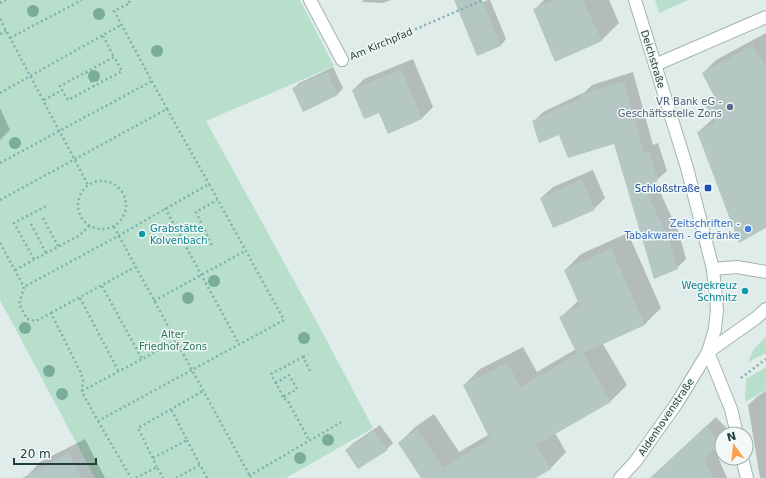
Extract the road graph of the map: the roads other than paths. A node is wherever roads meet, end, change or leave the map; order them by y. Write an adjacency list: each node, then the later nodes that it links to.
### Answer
1 (310, 0): 4 (street, Am Kirchpfad)
2 (635, 0): 5 (street, Deichstraße)
3 (766, 17): 5 (street)
4 (342, 60)
5 (655, 65): 6 (street, Deichstraße)
6 (713, 269): 7 (street); 9 (street, Deichstraße)
7 (766, 272)
8 (766, 309): 9 (street)
9 (708, 352): 10 (street); 12 (street, Aldenhovenstraße)
10 (735, 426)
11 (744, 466): 13 (street)
12 (620, 478)
13 (747, 478)

